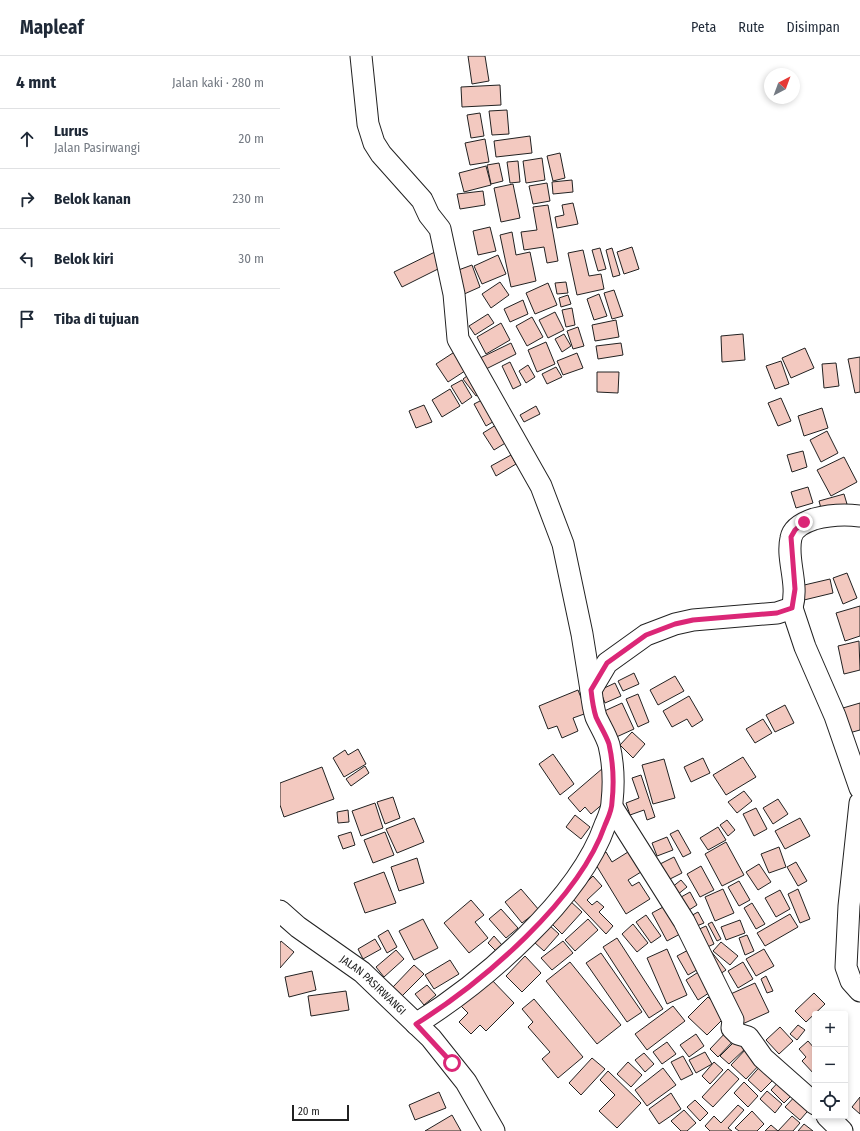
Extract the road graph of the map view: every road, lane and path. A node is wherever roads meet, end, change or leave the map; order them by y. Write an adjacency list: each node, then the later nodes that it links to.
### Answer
1 (361, 56): 4 (street)
2 (860, 516): 3 (street)
3 (792, 608): 4 (street); 5 (street)
4 (591, 690): 7 (street)
5 (860, 788)
6 (860, 803): 9 (street)
7 (612, 807): 10 (street); 11 (street)
8 (280, 911): 10 (street, JALAN PASIRWANGI)
9 (860, 991)
10 (416, 1024): 13 (street, JALAN PASIRWANGI)
11 (812, 1101)
12 (830, 1119): 14 (street)
13 (494, 1131)
14 (842, 1131)

